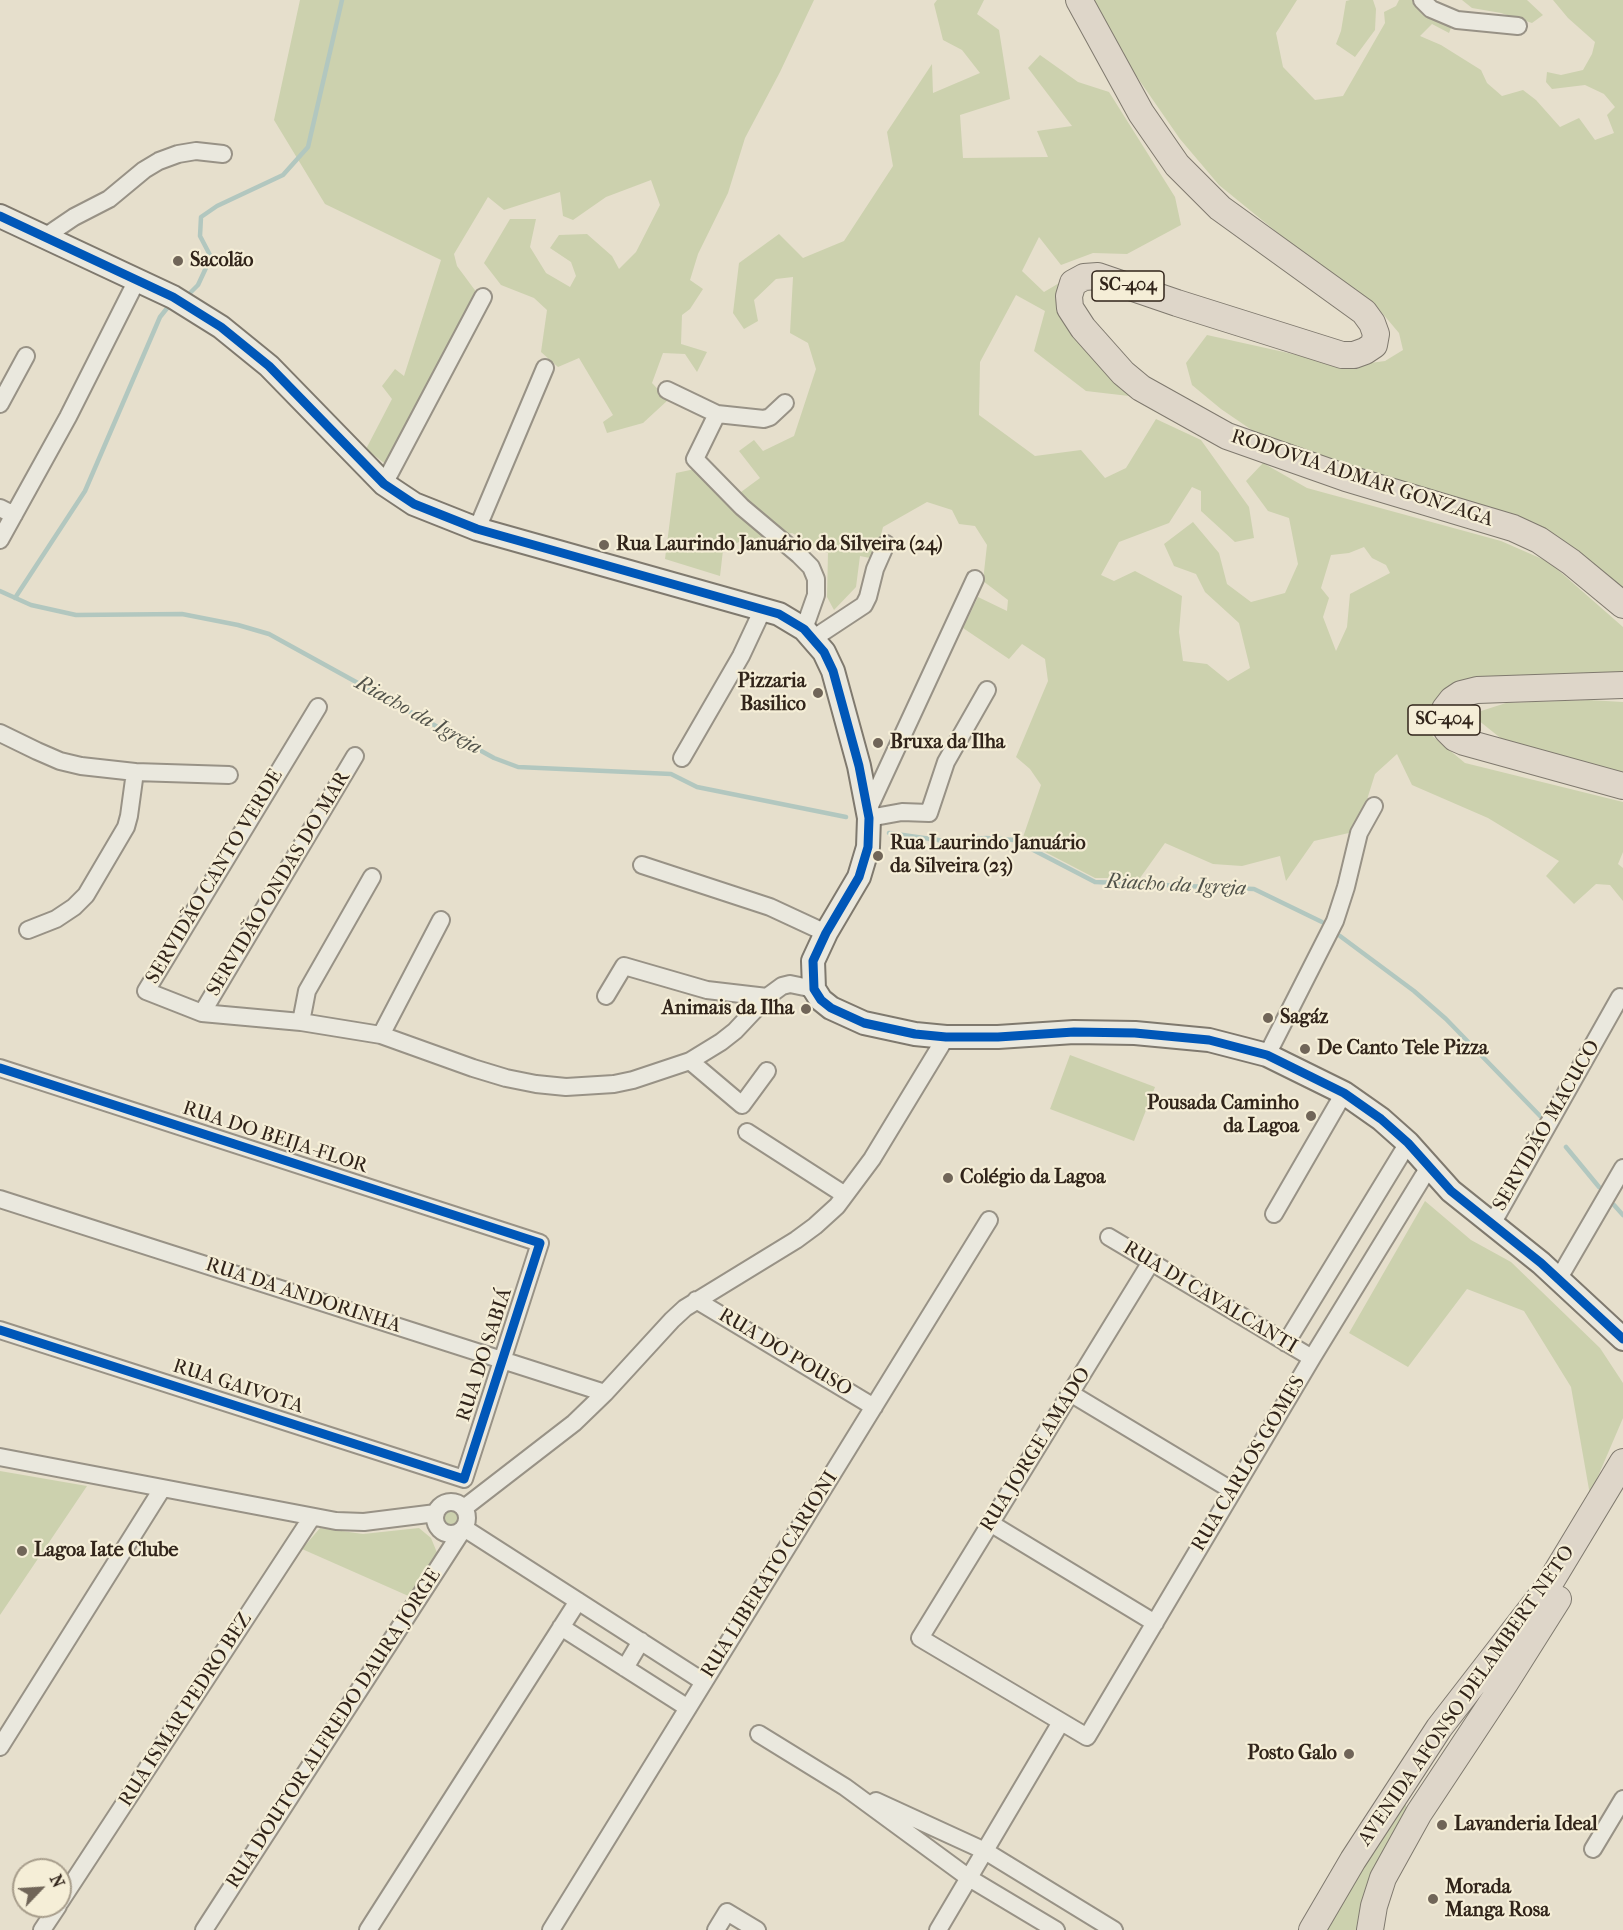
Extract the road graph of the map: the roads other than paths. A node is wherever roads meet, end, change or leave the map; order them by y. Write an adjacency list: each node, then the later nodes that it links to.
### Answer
1 (1079, 0): 21 (main road, RODOVIA ADMAR GONZAGA / SC-404)
2 (1422, 0): 3 (street)
3 (1518, 26)
4 (223, 154): 6 (street)
5 (0, 216): 6 (main road)
6 (46, 236): 7 (main road)
7 (137, 280): 15 (main road); 16 (street)
8 (483, 297): 15 (street)
9 (26, 356): 13 (street)
10 (545, 368): 17 (street)
11 (667, 390): 14 (street)
12 (785, 403): 14 (street)
13 (0, 404)
14 (717, 414): 23 (street)
15 (384, 484): 17 (main road)
16 (7, 512): 18 (street)
17 (477, 529): 22 (main road)
18 (0, 540)
19 (886, 544): 23 (street)
20 (975, 579): 34 (street)
21 (1623, 605)
22 (763, 609): 23 (main road); 29 (street)
23 (809, 634): 34 (main road)
24 (1623, 685): 32 (main road, SC-404)
25 (987, 690): 34 (street)
26 (318, 707): 44 (street, SERVIDÃO CANTO VERDE)
27 (0, 734): 30 (street)
28 (355, 756): 44 (street, SERVIDÃO ONDAS DO MAR)
29 (681, 758)
30 (135, 772): 31 (street); 38 (street)
31 (229, 775)
32 (1623, 786)
33 (1374, 806): 48 (street)
34 (868, 814): 39 (main road)
35 (642, 866): 39 (street)
36 (372, 877): 45 (street)
37 (441, 920): 46 (street)
38 (28, 930)
39 (826, 933): 40 (main road)
40 (814, 988): 42 (street, SERVIDÃO CANTO VERDE); 47 (main road)
41 (606, 996): 42 (street)
42 (766, 997): 49 (street, SERVIDÃO CANTO VERDE)
43 (1620, 998): 61 (street, SERVIDÃO MACUCO)
44 (202, 1013): 45 (street, SERVIDÃO CANTO VERDE)
45 (301, 1022): 46 (street, SERVIDÃO CANTO VERDE)
46 (381, 1035): 49 (street, SERVIDÃO CANTO VERDE)
47 (946, 1037): 48 (main road); 57 (street)
48 (1267, 1055): 52 (main road)
49 (690, 1061): 51 (street)
50 (0, 1068): 63 (street, RUA DO BEIJA-FLOR)
51 (767, 1071)
52 (1344, 1093): 54 (main road); 59 (street)
53 (747, 1132): 57 (street)
54 (1407, 1143): 55 (main road); 69 (street)
55 (1429, 1167): 61 (main road); 70 (street, RUA CARLOS GOMES)
56 (1623, 1168): 65 (street)
57 (845, 1195): 66 (street)
58 (0, 1199): 71 (street, RUA DA ANDORINHA)
59 (1274, 1214)
60 (989, 1220): 74 (street, RUA LIBERATO CARIONI)
61 (1492, 1224): 65 (main road)
62 (1109, 1237): 64 (street, RUA DI CAVALCANTI)
63 (540, 1242): 71 (street, RUA DO SABIÁ)
64 (1151, 1262): 69 (street, RUA DI CAVALCANTI); 73 (street, RUA JORGE AMADO)
65 (1559, 1278): 68 (main road)
66 (696, 1300): 72 (street); 74 (street, RUA DO POUSO)
67 (0, 1330): 77 (street, RUA GAIVOTA)
68 (1623, 1339)
69 (1286, 1343): 70 (street, RUA DI CAVALCANTI)
70 (1312, 1358): 79 (street, RUA CARLOS GOMES)
71 (502, 1360): 72 (street, RUA DA ANDORINHA); 77 (street, RUA DO SABIÁ)
72 (605, 1393): 81 (street)
73 (1071, 1393): 79 (street); 84 (street, RUA JORGE AMADO)
74 (874, 1407): 91 (street, RUA LIBERATO CARIONI)
75 (0, 1457): 78 (street)
76 (1623, 1462): 93 (main road, AVENIDA AFONSO DELAMBERT NETO)
77 (465, 1479)
78 (162, 1489): 83 (street); 96 (street)
79 (1233, 1491): 87 (street, RUA CARLOS GOMES)
80 (1623, 1491): 97 (main road, AVENIDA AFONSO DELAMBERT NETO)
81 (464, 1508): 82 (street); 85 (street)
82 (436, 1513): 83 (street); 85 (street)
83 (312, 1517): 103 (street, RUA ISMAR PEDRO BEZ)
84 (990, 1524): 87 (street); 94 (street, RUA JORGE AMADO)
85 (464, 1528): 86 (street); 104 (street, RUA DOUTOR ALFREDO DAURA JORGE)
86 (578, 1601): 88 (street); 89 (street)
87 (1155, 1623): 94 (street, RUA CARLOS GOMES)
88 (561, 1627): 90 (street); 105 (street)
89 (641, 1641): 90 (street); 91 (street)
90 (625, 1668): 92 (street)
91 (704, 1682): 92 (street, RUA LIBERATO CARIONI)
92 (688, 1708): 106 (street, RUA LIBERATO CARIONI)
93 (1448, 1716): 97 (main road); 112 (main road, AVENIDA AFONSO DELAMBERT NETO)
94 (1061, 1722): 101 (street)
95 (759, 1734): 98 (street)
96 (0, 1747)
97 (1462, 1747): 113 (main road, AVENIDA AFONSO DELAMBERT NETO)
98 (845, 1787): 101 (street); 102 (street)
99 (1623, 1799): 100 (street)
100 (1593, 1849)
101 (985, 1851): 102 (street); 111 (street)
102 (969, 1878): 109 (street); 110 (street)
103 (72, 1884)
104 (204, 1930)
105 (368, 1930)
106 (551, 1930)
107 (716, 1930): 108 (street)
108 (757, 1930)
109 (938, 1930)
110 (1056, 1930)
111 (1114, 1930)
112 (1312, 1930)
113 (1370, 1930)

